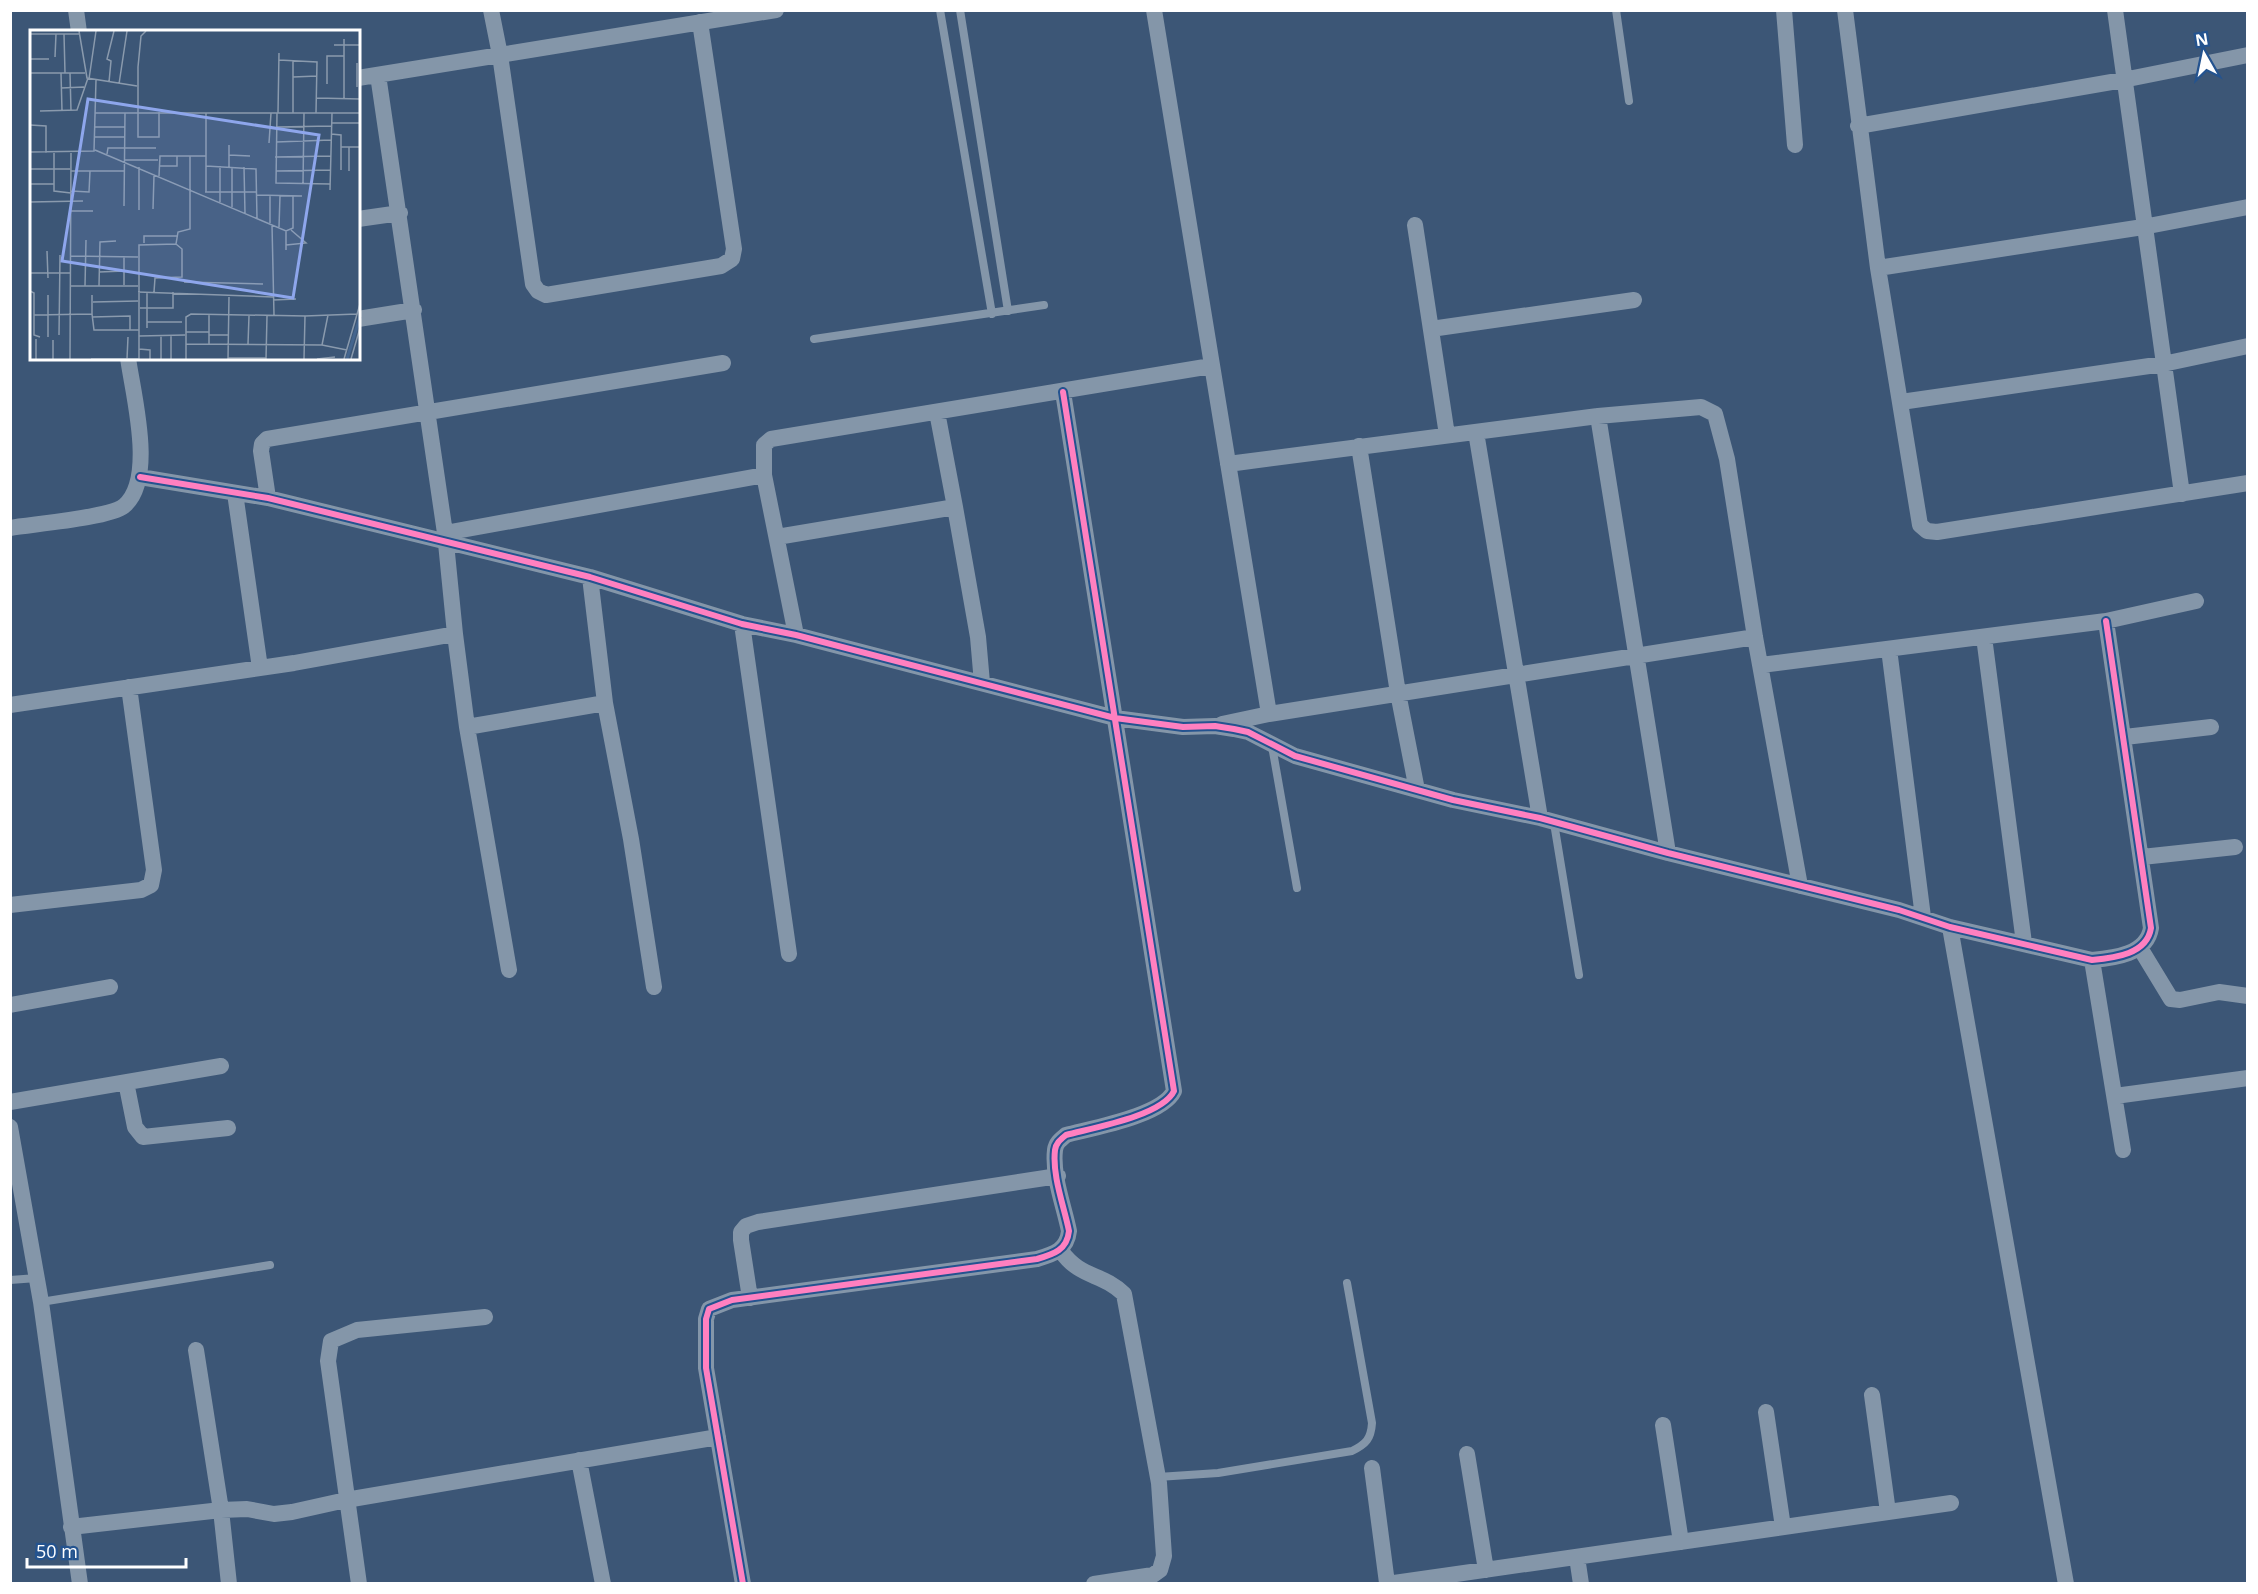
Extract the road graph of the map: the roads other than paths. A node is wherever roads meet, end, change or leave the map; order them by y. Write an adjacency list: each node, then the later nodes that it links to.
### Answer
1 (76, 10): 12 (street)
2 (491, 10): 13 (street)
3 (776, 10): 11 (street)
4 (940, 10): 31 (lane)
5 (960, 10): 30 (lane)
6 (1154, 10): 39 (street)
7 (1616, 10): 18 (lane)
8 (1784, 10): 20 (street)
9 (1845, 10): 19 (street)
10 (2115, 10): 17 (street)
11 (700, 22): 13 (street); 13 (street)
12 (79, 30)
13 (500, 55): 15 (street)
14 (2247, 55): 17 (street)
15 (378, 75): 16 (street); 22 (street)
16 (360, 78)
17 (2123, 80): 19 (street); 25 (street)
18 (1629, 101)
19 (1858, 126): 26 (street)
20 (1795, 145)
21 (2247, 207): 25 (street)
22 (400, 213): 23 (street); 29 (street)
23 (360, 219)
24 (1415, 225): 33 (street)
25 (2143, 227): 26 (street); 38 (street)
26 (1878, 268): 41 (street)
27 (1634, 300): 33 (street)
28 (1044, 305): 30 (lane)
29 (414, 310): 32 (street); 43 (street)
30 (1008, 311): 31 (lane)
31 (992, 314): 34 (lane)
32 (360, 319)
33 (1431, 328): 46 (street)
34 (814, 339)
35 (2247, 346): 38 (street)
36 (128, 360): 50 (street)
37 (723, 363): 43 (street)
38 (2163, 364): 41 (street); 53 (street)
39 (1210, 366): 40 (street); 48 (street)
40 (1063, 392): 42 (street); 78 (street)
41 (1901, 402): 53 (street)
42 (937, 412): 49 (street); 55 (street)
43 (426, 414): 54 (street); 58 (street)
44 (1598, 416): 45 (street); 65 (street); 68 (street)
45 (1476, 432): 46 (street); 71 (street)
46 (1447, 435): 47 (street)
47 (1359, 446): 48 (street); 74 (street)
48 (1228, 464): 77 (street)
49 (764, 475): 57 (street); 58 (street)
50 (140, 477): 52 (street); 56 (street)
51 (2247, 483): 53 (street)
52 (235, 493): 54 (street); 70 (street)
53 (2182, 494)
54 (268, 498): 58 (street)
55 (955, 507): 57 (street); 72 (street)
56 (10, 528)
57 (777, 537): 64 (street)
58 (446, 538): 59 (street); 63 (street)
59 (590, 577): 62 (street); 75 (street)
60 (2196, 601): 61 (street)
61 (2106, 621): 66 (street); 82 (street)
62 (742, 624): 64 (street); 96 (street)
63 (455, 634): 70 (street); 80 (street)
64 (796, 635): 72 (street)
65 (1755, 638): 68 (street); 69 (street)
66 (1984, 638): 67 (street); 94 (street)
67 (1889, 649): 69 (street); 92 (street)
68 (1638, 658): 71 (street); 87 (street)
69 (1761, 666): 89 (street)
70 (260, 668): 73 (street)
71 (1517, 674): 74 (street); 85 (street)
72 (982, 683): 78 (street)
73 (129, 687): 76 (street); 91 (street)
74 (1398, 693): 77 (street); 84 (street)
75 (605, 703): 80 (street); 101 (street)
76 (10, 705)
77 (1269, 714): 79 (street)
78 (1115, 718): 79 (street); 112 (street)
79 (1215, 726): 83 (street)
80 (467, 727): 98 (street)
81 (2211, 727): 82 (street)
82 (2125, 737): 88 (street)
83 (1272, 746): 84 (street); 90 (lane)
84 (1417, 790): 85 (street)
85 (1547, 821): 87 (street); 99 (lane)
86 (2235, 847): 88 (street)
87 (1668, 853): 89 (street)
88 (2142, 857): 95 (street)
89 (1800, 886): 92 (street)
90 (1297, 888)
91 (10, 905)
92 (1923, 917): 93 (street)
93 (1950, 927): 94 (street); 147 (street)
94 (2024, 943): 97 (street)
95 (2140, 948): 97 (street); 102 (street)
96 (789, 954)
97 (2092, 960): 107 (street)
98 (509, 970)
99 (1579, 975)
100 (110, 987): 103 (street)
101 (654, 987)
102 (2247, 996)
103 (10, 1005)
104 (221, 1066): 106 (street)
105 (2247, 1078): 107 (street)
106 (126, 1082): 108 (street); 110 (street)
107 (2115, 1096): 111 (street)
108 (10, 1102)
109 (10, 1127): 115 (street)
110 (228, 1128)
111 (2123, 1150)
112 (1058, 1176): 113 (street); 118 (street)
113 (1061, 1251): 118 (street); 129 (street)
114 (270, 1265): 119 (lane)
115 (37, 1278): 116 (lane); 119 (street)
116 (10, 1280)
117 (1347, 1283): 129 (lane)
118 (750, 1298): 125 (street)
119 (41, 1302): 134 (street)
120 (485, 1317): 130 (street)
121 (196, 1350): 132 (street)
122 (1872, 1395): 133 (street)
123 (1766, 1412): 135 (street)
124 (1663, 1425): 136 (street)
125 (718, 1437): 127 (street); 144 (street)
126 (1467, 1454): 138 (street)
127 (579, 1460): 130 (street); 143 (street)
128 (1372, 1468): 139 (street)
129 (1158, 1478): 145 (street)
130 (346, 1500): 132 (street); 142 (street)
131 (1951, 1503): 133 (street)
132 (221, 1510): 134 (street); 141 (street)
133 (1888, 1512): 135 (street)
134 (71, 1527): 140 (street)
135 (1783, 1527): 136 (street)
136 (1681, 1542): 137 (street)
137 (1577, 1557): 138 (street); 146 (street)
138 (1486, 1570): 139 (street)
139 (1387, 1583)
140 (80, 1584)
141 (229, 1584)
142 (359, 1584)
143 (603, 1584)
144 (743, 1584)
145 (1094, 1584)
146 (1581, 1584)
147 (2066, 1584)

